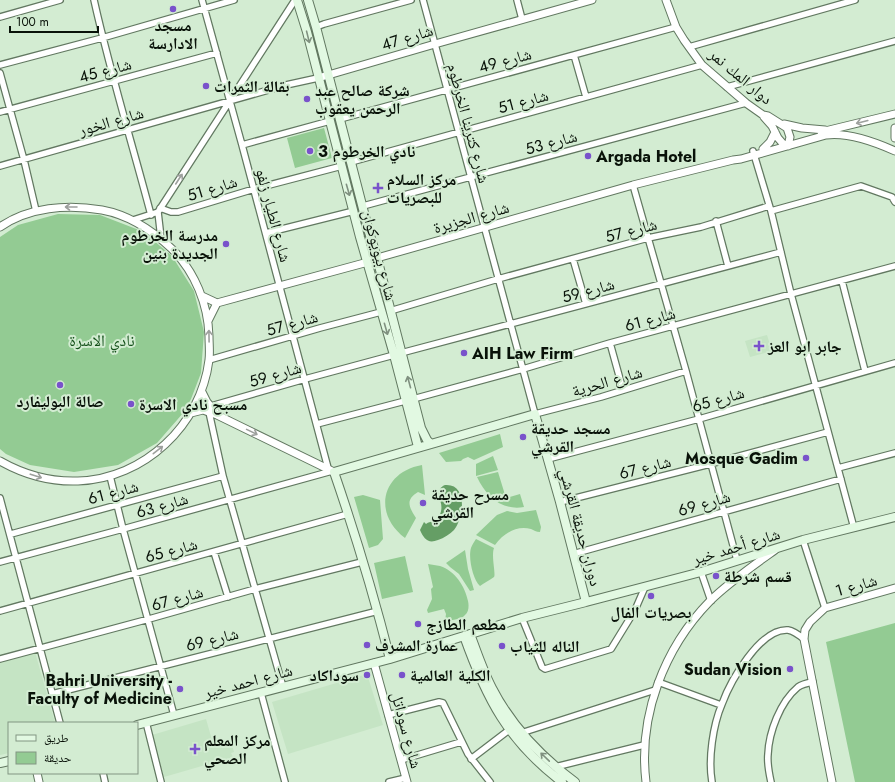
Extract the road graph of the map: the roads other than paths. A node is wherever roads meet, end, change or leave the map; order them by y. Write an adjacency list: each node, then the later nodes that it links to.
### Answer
1 (60, 0): 14 (street)
2 (94, 0): 18 (street)
3 (202, 0): 13 (street, شارع الطيار زلفو)
4 (234, 0): 13 (street)
5 (296, 0): 28 (main road, شارع بيويوكوان, one-way to 28); 33 (street)
6 (308, 0): 17 (main road, شارع بيويوكوان)
7 (411, 0): 17 (street)
8 (423, 0): 20 (street, شارع كترينا الخرطوم)
9 (517, 0): 15 (street)
10 (592, 0): 15 (street, شارع 47)
11 (666, 0): 16 (street, دوار المك نمر)
12 (855, 0): 21 (street)
13 (204, 8): 18 (street); 22 (street, شارع الطيار زلفو)
14 (0, 16)
15 (522, 19): 20 (street, شارع 47)
16 (676, 26): 21 (street, دوار المك نمر); 23 (street, شارع 49)
17 (316, 27): 27 (main road, شارع بيويوكوان)
18 (102, 38): 24 (street); 29 (street)
19 (895, 42): 30 (street)
20 (435, 44): 27 (street, شارع 47); 31 (street, شارع كترينا الخرطوم)
21 (689, 48): 25 (street, دوار المك نمر)
22 (217, 53): 29 (street, شارع 45); 33 (street, شارع الطيار زلفو)
23 (574, 55): 31 (street, شارع 49); 32 (street)
24 (0, 65)
25 (702, 65): 30 (street, دوار المك نمر); 32 (street, شارع 51)
26 (0, 73): 35 (street)
27 (328, 76): 28 (street, شارع 47); 39 (main road, شارع بيويوكوان)
28 (318, 78): 33 (street, شارع 47); 40 (main road, شارع بيويوكوان)
29 (114, 80): 35 (street, شارع 45); 43 (street)
30 (727, 87): 34 (street, دوار المك نمر)
31 (447, 89): 39 (street, شارع 49); 44 (street, شارع كترينا الخرطوم)
32 (586, 97): 44 (street, شارع 51)
33 (230, 101): 43 (street, شارع الخور); 49 (street, شارع الطيار زلفو); 63 (street, one-way to 33)
34 (746, 103): 38 (street, دوار المك نمر); 57 (street, شارع 53)
35 (10, 110): 36 (street, شارع 45); 53 (street)
36 (0, 112)
37 (895, 114): 46 (street, شارع الجزيرة, one-way to 46)
38 (763, 115): 41 (street, دوار المك نمر); 45 (street)
39 (340, 118): 54 (main road, شارع بيويوكوان)
40 (330, 121): 49 (street); 56 (main road, شارع بيويوكوان)
41 (783, 124): 46 (street, دوار المك نمر); 48 (street)
42 (895, 128): 47 (street)
43 (129, 130): 53 (street, شارع الخور); 66 (street)
44 (459, 132): 54 (street, شارع 51); 57 (street, شارع كترينا الخرطوم)
45 (775, 132): 48 (street); 50 (street)
46 (830, 132): 48 (street, شارع الجزيرة); 51 (street)
47 (895, 138)
48 (786, 144): 50 (street, شارع الجزيرة); 52 (street, شارع الجزيرة)
49 (242, 145): 59 (street, شارع الطيار زلفو)
50 (763, 148): 52 (street, شارع الجزيرة)
51 (895, 151)
52 (754, 153): 58 (street, شارع الجزيرة); 62 (street)
53 (24, 160): 55 (street, شارع الخور); 64 (street)
54 (351, 162): 61 (main road, شارع بيويوكوان)
55 (0, 166)
56 (342, 166): 59 (street, شارع 51); 65 (main road, شارع بيويوكوان, one-way to 65)
57 (471, 177): 61 (street, شارع 53); 70 (street, شارع كترينا الخرطوم)
58 (633, 185): 70 (street, شارع الجزيرة); 73 (street)
59 (254, 189): 63 (street, شارع 51); 71 (street, شارع الطيار زلفو)
60 (895, 202): 62 (street, شارع 57)
61 (363, 206): 75 (main road, شارع بيويوكوان)
62 (770, 208): 68 (street, شارع 57); 74 (street)
63 (159, 210): 66 (street); 72 (street)
64 (36, 211): 67 (street, one-way to 64); 69 (street)
65 (354, 211): 71 (street); 77 (main road, شارع بيويوكوان)
66 (151, 215): 67 (street)
67 (133, 220): 72 (street)
68 (716, 221): 73 (street, شارع 57); 78 (street)
69 (0, 227)
70 (484, 227): 75 (street, شارع الجزيرة); 80 (street, شارع كترينا الخرطوم)
71 (266, 233): 83 (street, شارع الطيار زلفو)
72 (160, 238): 85 (street)
73 (648, 238): 76 (street, شارع 57); 82 (street)
74 (781, 252): 78 (street, شارع 59); 84 (street)
75 (377, 258): 77 (street, شارع الجزيرة); 88 (main road, شارع بيويوكوان)
76 (573, 259): 80 (street, شارع 57); 87 (street)
77 (368, 262): 83 (street, شارع الجزيرة); 89 (main road, شارع بيويوكوان)
78 (728, 266): 82 (street, شارع 59)
79 (895, 266): 81 (street, شارع 61)
80 (498, 279): 88 (street, شارع 57); 91 (street, شارع كترينا الخرطوم)
81 (842, 280): 84 (street, شارع 61); 100 (street)
82 (661, 284): 87 (street, شارع 59); 92 (street)
83 (280, 287): 86 (street, شارع الجزيرة); 93 (street, شارع الطيار زلفو)
84 (791, 294): 92 (street, شارع 61); 102 (street)
85 (202, 296): 86 (street); 90 (street)
86 (217, 303): 90 (street)
87 (586, 304): 91 (street, شارع 59)
88 (390, 311): 95 (main road, شارع بيويوكوان)
89 (381, 312): 93 (street, شارع 57); 95 (main road, شارع بيويوكوان, one-way to 95)
90 (208, 320): 96 (street, one-way to 90)
91 (510, 324): 95 (street, شارع 59); 98 (street, شارع كترينا الخرطوم)
92 (673, 326): 94 (street, شارع 61); 99 (street)
93 (293, 336): 96 (street, شارع 57); 101 (street, شارع الطيار زلفو)
94 (610, 343): 98 (street, شارع 61); 103 (street)
95 (397, 354): 101 (street, شارع 59); 105 (main road, شارع بيويوكوان)
96 (210, 360): 104 (street)
97 (895, 363): 100 (street, شارع 65)
98 (523, 369): 105 (street, شارع 61); 108 (street, شارع كترينا الخرطوم)
99 (686, 371): 103 (street, شارع الحرية); 109 (street)
100 (865, 371): 102 (street, شارع 65)
101 (305, 378): 106 (street, شارع 59); 110 (street, شارع الطيار زلفو)
102 (816, 385): 109 (street, شارع 65); 111 (street)
103 (623, 390): 108 (street, شارع الحرية)
104 (202, 392): 106 (street); 107 (street)
105 (409, 400): 110 (street, شارع 61); 112 (main road, شارع بيويوكوان); 113 (main road, شارع بيويوكوان)
106 (210, 409): 107 (street); 119 (street, one-way to 119); 121 (street)
107 (191, 413): 120 (street, one-way to 107)
108 (535, 414): 112 (main road); 115 (main road, دوران حديقة القرشي)
109 (699, 418): 115 (street, شارع 65); 117 (street)
110 (317, 424): 119 (street, شارع الطيار زلفو)
111 (828, 432): 117 (street, شارع 67); 118 (street)
112 (431, 444): 113 (main road)
113 (418, 447): 119 (main road)
114 (895, 453): 118 (street)
115 (548, 459): 125 (main road, دوران حديقة القرشي)
116 (0, 461): 120 (street, one-way to 120)
117 (710, 464): 125 (street, شارع 67); 127 (street)
118 (838, 468): 122 (street)
119 (331, 470): 124 (street, شارع 63); 128 (main road)
120 (110, 476): 126 (street)
121 (223, 476): 124 (street); 126 (street, شارع 61)
122 (841, 479): 127 (street, شارع 69); 130 (street)
123 (0, 498): 132 (street)
124 (230, 499): 131 (street, شارع 63); 134 (street)
125 (560, 502): 137 (main road, دوران حديقة القرشي)
126 (117, 505): 131 (street); 132 (street, شارع 61)
127 (723, 511): 137 (street, شارع 69); 139 (street)
128 (348, 514): 134 (street, شارع 65); 141 (main road)
129 (895, 518): 130 (main road, شارع أحمد خير)
130 (854, 528): 133 (main road, شارع أحمد خير)
131 (123, 529): 138 (street, شارع 63); 143 (street)
132 (10, 534): 138 (street)
133 (803, 540): 135 (main road, شارع أحمد خير); 151 (street)
134 (243, 544): 136 (street, شارع 65); 146 (street)
135 (777, 548): 139 (main road, شارع أحمد خير); 148 (street)
136 (214, 552): 143 (street, شارع 65); 147 (street)
137 (573, 554): 149 (main road, دوران حديقة القرشي)
138 (17, 558): 140 (street, شارع 63); 150 (street)
139 (736, 560): 142 (main road, شارع أحمد خير)
140 (0, 562)
141 (362, 562): 146 (street, شارع 67); 153 (main road)
142 (701, 572): 144 (main road, شارع أحمد خير); 148 (street)
143 (135, 573): 150 (street, شارع 65); 155 (street)
144 (645, 587): 149 (main road, شارع أحمد خير); 154 (street)
145 (895, 588): 151 (street, شارع 1)
146 (255, 589): 147 (street, شارع 67); 157 (street)
147 (228, 597): 155 (street, شارع 67)
148 (711, 601): 164 (street)
149 (586, 602): 154 (main road, دوران حديقة القرشي)
150 (29, 603): 152 (street, شارع 65); 159 (street)
151 (825, 608): 158 (street)
152 (0, 611)
153 (378, 611): 157 (street, شارع 69); 161 (main road)
154 (522, 618): 156 (main road, دوران حديقة القرشي)
155 (148, 619): 159 (street, شارع 67); 163 (street)
156 (467, 635): 161 (main road, دوران حديقة القرشي); 176 (main road); 177 (main road)
157 (269, 638): 163 (street, شارع 69); 166 (street)
158 (804, 638): 165 (street); 170 (street)
159 (40, 648): 160 (street, شارع 67); 169 (street)
160 (0, 659)
161 (390, 659): 162 (main road, شارع احمد خير)
162 (374, 663): 166 (main road, شارع احمد خير); 172 (street, شارع سوداتل)
163 (162, 666): 169 (street, شارع 69); 171 (street)
164 (658, 682): 167 (street); 170 (street)
165 (813, 682): 192 (street); 193 (street)
166 (283, 687): 168 (main road, شارع احمد خير)
167 (655, 690): 177 (street); 179 (street)
168 (261, 692): 171 (main road, شارع احمد خير); 185 (street)
169 (52, 694): 173 (street)
170 (721, 705): 191 (street)
171 (174, 715): 174 (main road, شارع احمد خير)
172 (388, 715): 178 (street); 181 (street, شارع سوداتل)
173 (60, 722)
174 (146, 722): 175 (main road, شارع احمد خير); 184 (street)
175 (138, 725)
176 (509, 730): 180 (street); 188 (main road)
177 (521, 733): 182 (main road, one-way to 177)
178 (461, 742): 180 (street); 181 (street)
179 (644, 744): 182 (street); 190 (street)
180 (471, 759): 187 (street)
181 (401, 760): 183 (street, شارع سوداتل)
182 (555, 767): 189 (main road)
183 (406, 780): 186 (street)
184 (161, 782)
185 (285, 782)
186 (389, 782)
187 (490, 782)
188 (562, 782)
189 (575, 782)
190 (646, 782)
191 (712, 782)
192 (771, 782)
193 (832, 782)

